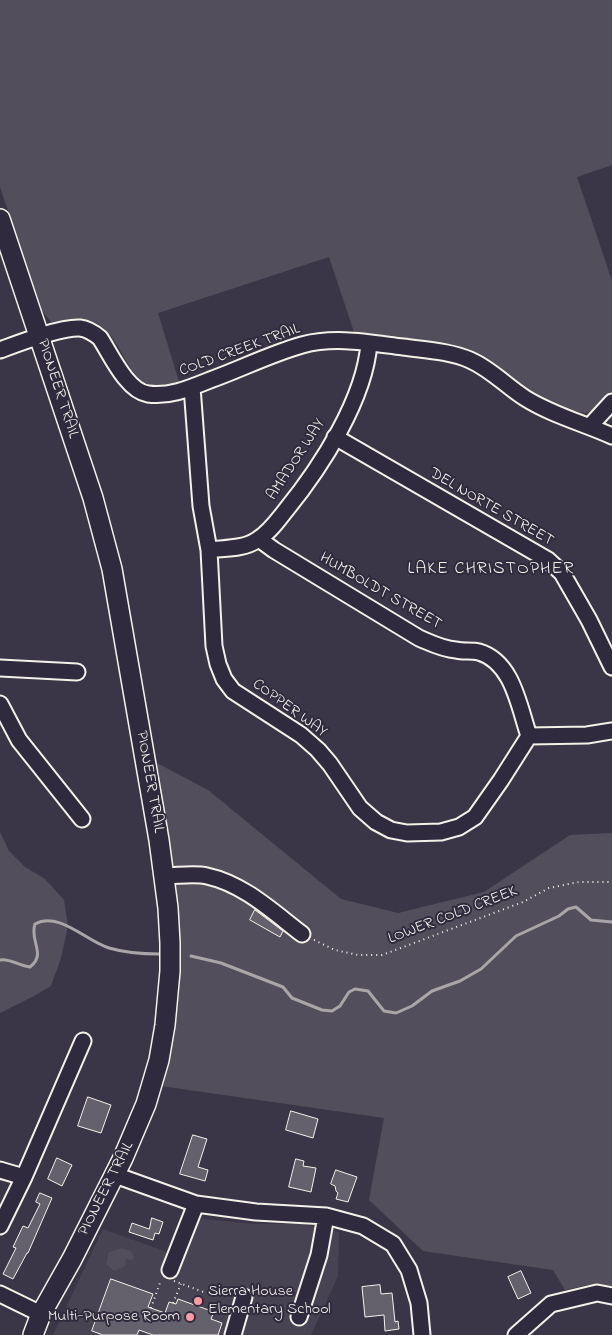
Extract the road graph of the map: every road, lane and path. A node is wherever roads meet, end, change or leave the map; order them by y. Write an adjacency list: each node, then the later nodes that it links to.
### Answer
1 (0, 219): 2 (main road, PIONEER TRAIL)
2 (40, 336): 4 (street, COLD CREEK TRAIL); 5 (street, COLD CREEK TRAIL); 19 (main road, PIONEER TRAIL)
3 (369, 343): 5 (street, COLD CREEK TRAIL); 7 (street, COLD CREEK TRAIL); 9 (street, AMADOR WAY)
4 (0, 350)
5 (192, 387): 11 (street, COPPER WAY)
6 (612, 402): 7 (street)
7 (590, 426): 8 (street, COLD CREEK TRAIL)
8 (612, 436)
9 (335, 437): 10 (street, AMADOR WAY); 13 (street, DEL NORTE STREET)
10 (259, 539): 11 (street, AMADOR WAY); 17 (street, HUMBOLDT STREET)
11 (208, 550): 17 (street, COPPER WAY)
12 (0, 668): 14 (street)
13 (612, 668)
14 (77, 672)
15 (0, 704): 18 (street)
16 (612, 731): 17 (street)
17 (529, 736)
18 (82, 819)
19 (164, 876): 21 (street); 24 (main road, PIONEER TRAIL)
20 (612, 882): 21 (path, LOWER COLD CREEK)
21 (302, 934)
22 (83, 1040): 25 (street)
23 (0, 1170): 25 (street)
24 (115, 1176): 26 (street); 37 (main road, PIONEER TRAIL)
25 (24, 1177): 28 (street)
26 (196, 1204): 27 (street); 29 (street)
27 (326, 1216): 38 (street); 41 (street)
28 (0, 1226)
29 (168, 1276): 30 (path); 36 (path)
30 (180, 1284): 31 (path); 35 (path)
31 (206, 1293)
32 (0, 1294): 37 (street)
33 (612, 1296): 42 (street)
34 (244, 1297): 40 (street)
35 (173, 1303)
36 (150, 1308)
37 (41, 1314): 39 (main road, PIONEER TRAIL)
38 (299, 1317)
39 (33, 1335)
40 (233, 1335)
41 (422, 1335)
42 (516, 1335)

